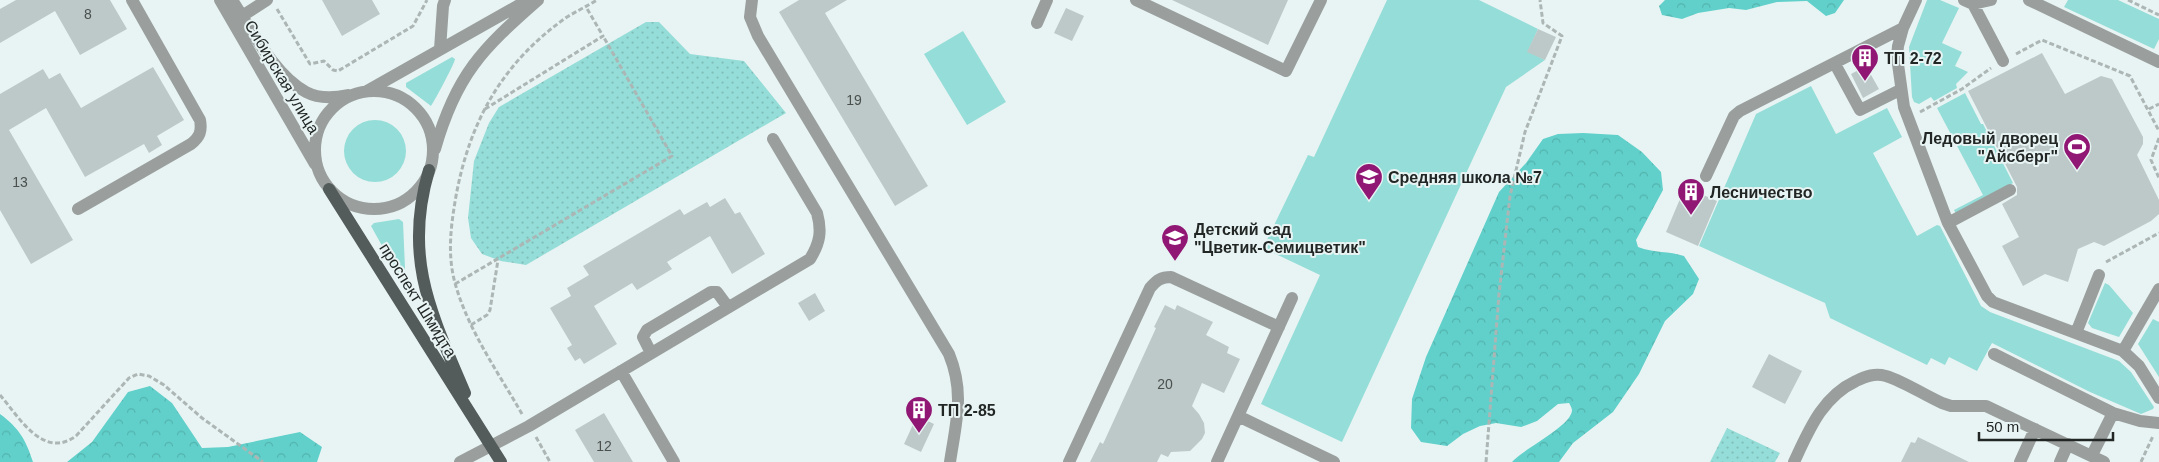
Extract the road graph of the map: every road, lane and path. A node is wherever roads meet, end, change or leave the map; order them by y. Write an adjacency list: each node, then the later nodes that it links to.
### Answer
1 (132, 0): 46 (street)
2 (220, 0): 40 (street, Сибирская улица)
3 (232, 0): 22 (street, Сибирская улица)
4 (427, 0): 19 (path)
5 (445, 0): 26 (street)
6 (528, 0): 26 (street)
7 (538, 0): 39 (street)
8 (597, 0): 20 (path)
9 (752, 0): 78 (street)
10 (1047, 0): 23 (street)
11 (1136, 0): 12 (street)
12 (1321, 0)
13 (1540, 0): 82 (path)
14 (1916, 0): 24 (street)
15 (1991, 0): 18 (street)
16 (2029, 0): 28 (street)
17 (2128, 0): 21 (path)
18 (1969, 2): 27 (street)
19 (272, 4): 22 (street)
20 (586, 7): 25 (path); 33 (path)
21 (2159, 15)
22 (242, 16): 31 (street, Сибирская улица)
23 (1037, 23)
24 (1903, 28): 29 (street); 30 (street)
25 (603, 36): 33 (path); 49 (path)
26 (440, 49): 31 (street)
27 (2003, 60): 34 (path); 35 (path)
28 (2159, 62)
29 (1835, 64): 30 (street); 42 (street)
30 (1900, 90): 35 (street)
31 (361, 92): 39 (street); 40 (street)
32 (2159, 104): 34 (path)
33 (484, 109): 51 (path)
34 (2149, 109): 36 (path)
35 (1908, 119): 47 (street)
36 (2159, 131)
37 (2159, 138): 43 (path)
38 (773, 139): 54 (street)
39 (432, 156): 41 (street)
40 (318, 169): 44 (street)
41 (429, 170): 44 (street); 67 (main road, проспект Шмидта)
42 (1706, 176)
43 (2159, 178)
44 (329, 189): 67 (main road, проспект Шмидта)
45 (2010, 190): 47 (street)
46 (78, 209)
47 (1948, 223): 57 (street)
48 (2159, 233): 50 (path)
49 (498, 259): 51 (path); 55 (path)
50 (2099, 275): 57 (street)
51 (456, 284): 55 (path)
52 (2159, 289): 58 (street)
53 (1292, 298): 56 (street)
54 (728, 307): 59 (street); 59 (street)
55 (471, 325): 66 (path)
56 (1279, 327): 65 (street); 79 (street)
57 (2076, 333): 58 (street)
58 (2123, 351): 63 (street)
59 (651, 353): 61 (street)
60 (1994, 354): 64 (street)
61 (621, 371): 66 (street); 77 (street)
62 (0, 395): 73 (path)
63 (2159, 398)
64 (2112, 413): 68 (street); 72 (street)
65 (1238, 416): 80 (street); 81 (street)
66 (529, 426): 71 (street); 76 (path)
67 (480, 427): 71 (main road, проспект Шмидта)
68 (2157, 427): 87 (path)
69 (2035, 429): 70 (street); 83 (street); 84 (street)
70 (2068, 444): 72 (street); 85 (street)
71 (492, 447): 74 (street); 75 (main road, проспект Шмидта)
72 (2092, 455): 86 (street)
73 (263, 462)
74 (460, 462)
75 (501, 462)
76 (550, 462)
77 (674, 462)
78 (950, 462)
79 (1069, 462)
80 (1217, 462)
81 (1334, 462)
82 (1486, 462)
83 (1794, 462)
84 (2020, 462)
85 (2060, 462)
86 (2104, 462)
87 (2141, 462)

